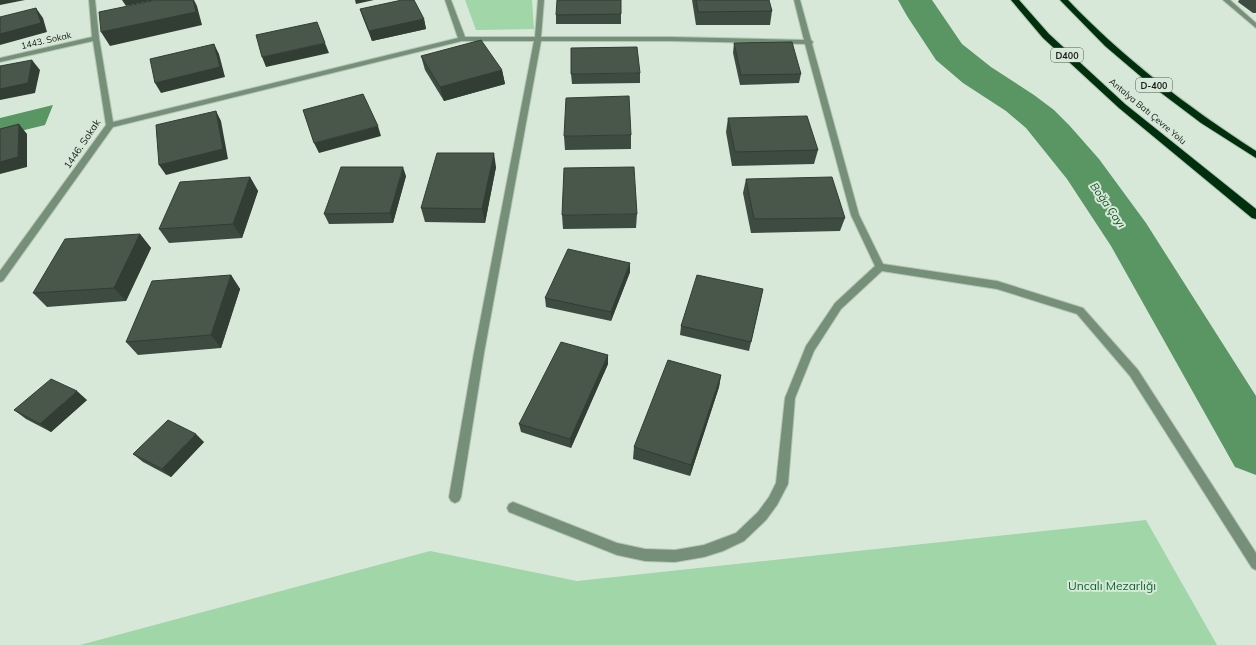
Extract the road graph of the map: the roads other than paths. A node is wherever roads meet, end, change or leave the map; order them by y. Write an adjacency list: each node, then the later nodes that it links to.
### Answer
1 (92, 0): 9 (street, 1446. Sokak)
2 (448, 0): 11 (street)
3 (541, 0): 10 (street)
4 (797, 0): 12 (street)
5 (1015, 0): 16 (highway, Antalya Batı Çevre Yolu / D400)
6 (1064, 0): 15 (highway, D-400)
7 (1226, 0): 8 (street)
8 (1256, 26)
9 (96, 38): 13 (street, 1443. Sokak); 14 (street, 1446. Sokak)
10 (538, 38): 11 (street); 12 (street); 19 (street)
11 (462, 39): 14 (street)
12 (810, 42): 17 (street)
13 (0, 60)
14 (110, 125): 18 (street, 1446. Sokak)
15 (1256, 155)
16 (1256, 215)
17 (880, 267): 20 (street); 21 (street)
18 (0, 278)
19 (455, 497)
20 (513, 508)
21 (1256, 564)

